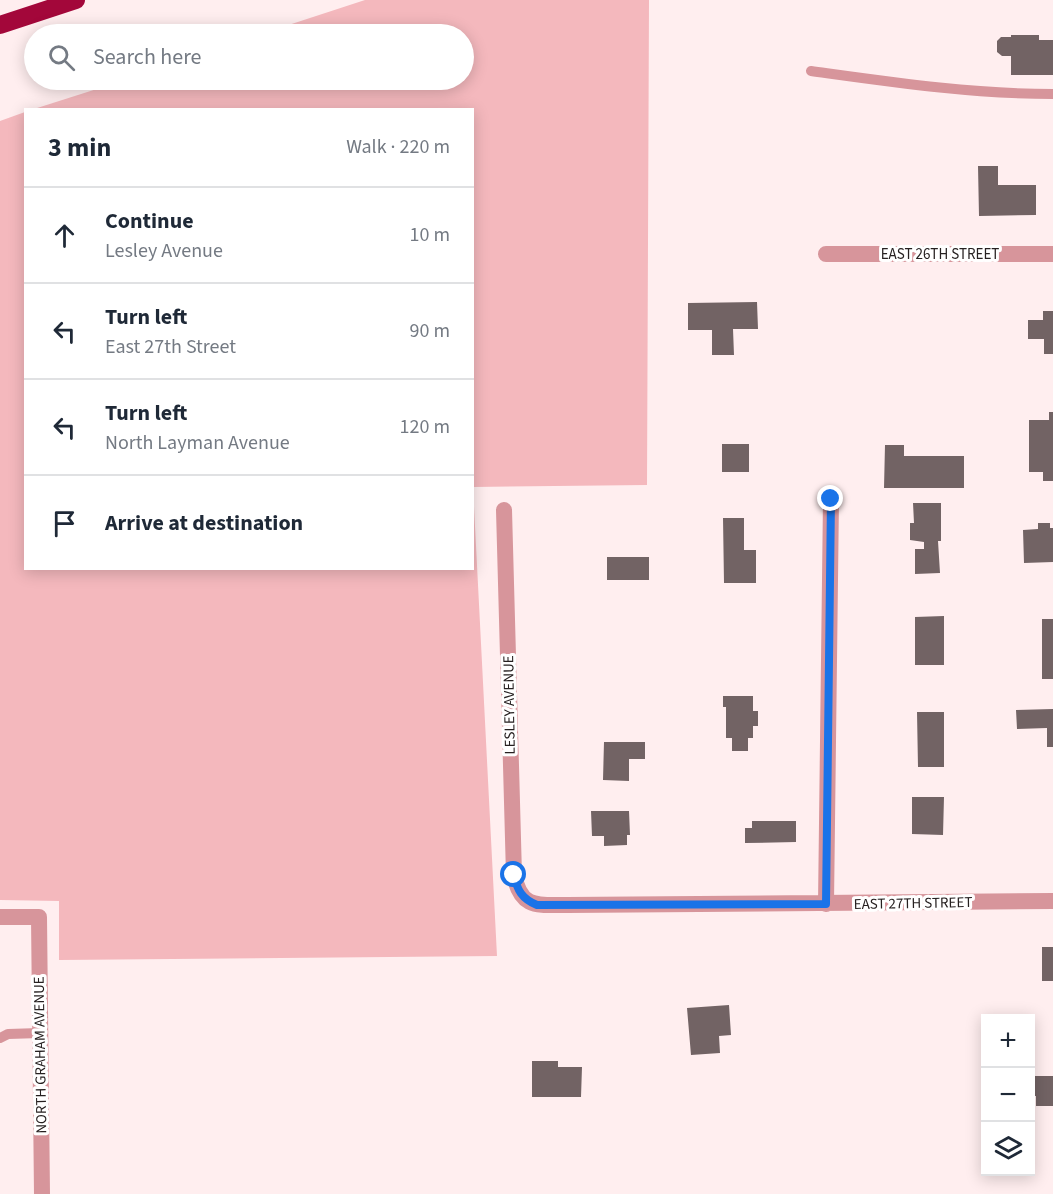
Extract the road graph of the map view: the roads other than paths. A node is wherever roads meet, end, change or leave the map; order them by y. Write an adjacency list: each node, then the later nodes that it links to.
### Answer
1 (76, 0): 2 (highway)
2 (0, 25)
3 (811, 71): 4 (lane)
4 (1053, 94)
5 (826, 254): 6 (street, EAST 26TH STREET)
6 (1053, 254)
7 (831, 499): 11 (street)
8 (504, 510): 9 (street, LESLEY AVENUE)
9 (523, 897): 11 (street, EAST 27TH STREET)
10 (1053, 901): 11 (street, EAST 27TH STREET)
11 (826, 904)
12 (0, 916): 13 (street, NORTH GRAHAM AVENUE)
13 (40, 1033): 14 (lane); 15 (street, NORTH GRAHAM AVENUE)
14 (0, 1038)
15 (42, 1194)

